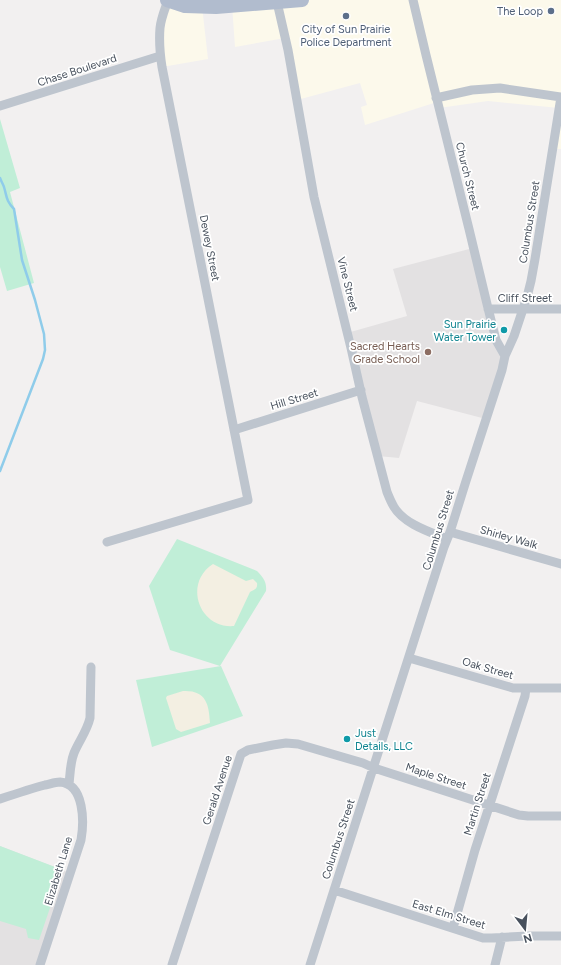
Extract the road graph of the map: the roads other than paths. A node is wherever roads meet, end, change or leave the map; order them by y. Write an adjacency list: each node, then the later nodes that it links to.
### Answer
1 (168, 0): 4 (main road); 5 (street, Dewey Street)
2 (302, 0): 4 (main road)
3 (413, 0): 7 (street, Church Street)
4 (277, 2): 13 (street, Vine Street)
5 (160, 56): 8 (street, Chase Boulevard); 14 (street, Dewey Street)
6 (561, 97): 7 (street); 11 (street, Columbus Street)
7 (436, 98): 10 (street, Church Street)
8 (0, 106)
9 (561, 309): 11 (street, Cliff Street)
10 (488, 310): 11 (street, Cliff Street); 12 (street, Church Street)
11 (523, 310): 12 (street, Columbus Street)
12 (505, 356): 15 (street, Columbus Street)
13 (361, 390): 14 (street, Hill Street); 15 (street, Vine Street)
14 (234, 430): 16 (street, Dewey Street)
15 (449, 536): 17 (street, Shirley Walk); 18 (street, Columbus Street)
16 (107, 542)
17 (561, 564)
18 (409, 658): 20 (street, Oak Street); 22 (street, Columbus Street)
19 (91, 667): 23 (street)
20 (526, 688): 21 (street, Oak Street); 25 (street, Martin Street)
21 (561, 688)
22 (374, 768): 25 (street, Maple Street); 27 (street, Columbus Street); 32 (street, Gerald Avenue)
23 (69, 785): 24 (street); 31 (street, Elizabeth Lane)
24 (0, 799)
25 (490, 806): 26 (street, Maple Street); 28 (street, Martin Street)
26 (561, 816)
27 (334, 890): 28 (street, East Elm Street); 33 (street, Columbus Street)
28 (453, 928): 30 (street, East Elm Street)
29 (561, 936): 30 (street, East Elm Street)
30 (502, 938): 34 (street)
31 (40, 965)
32 (172, 965)
33 (310, 965)
34 (495, 965)

